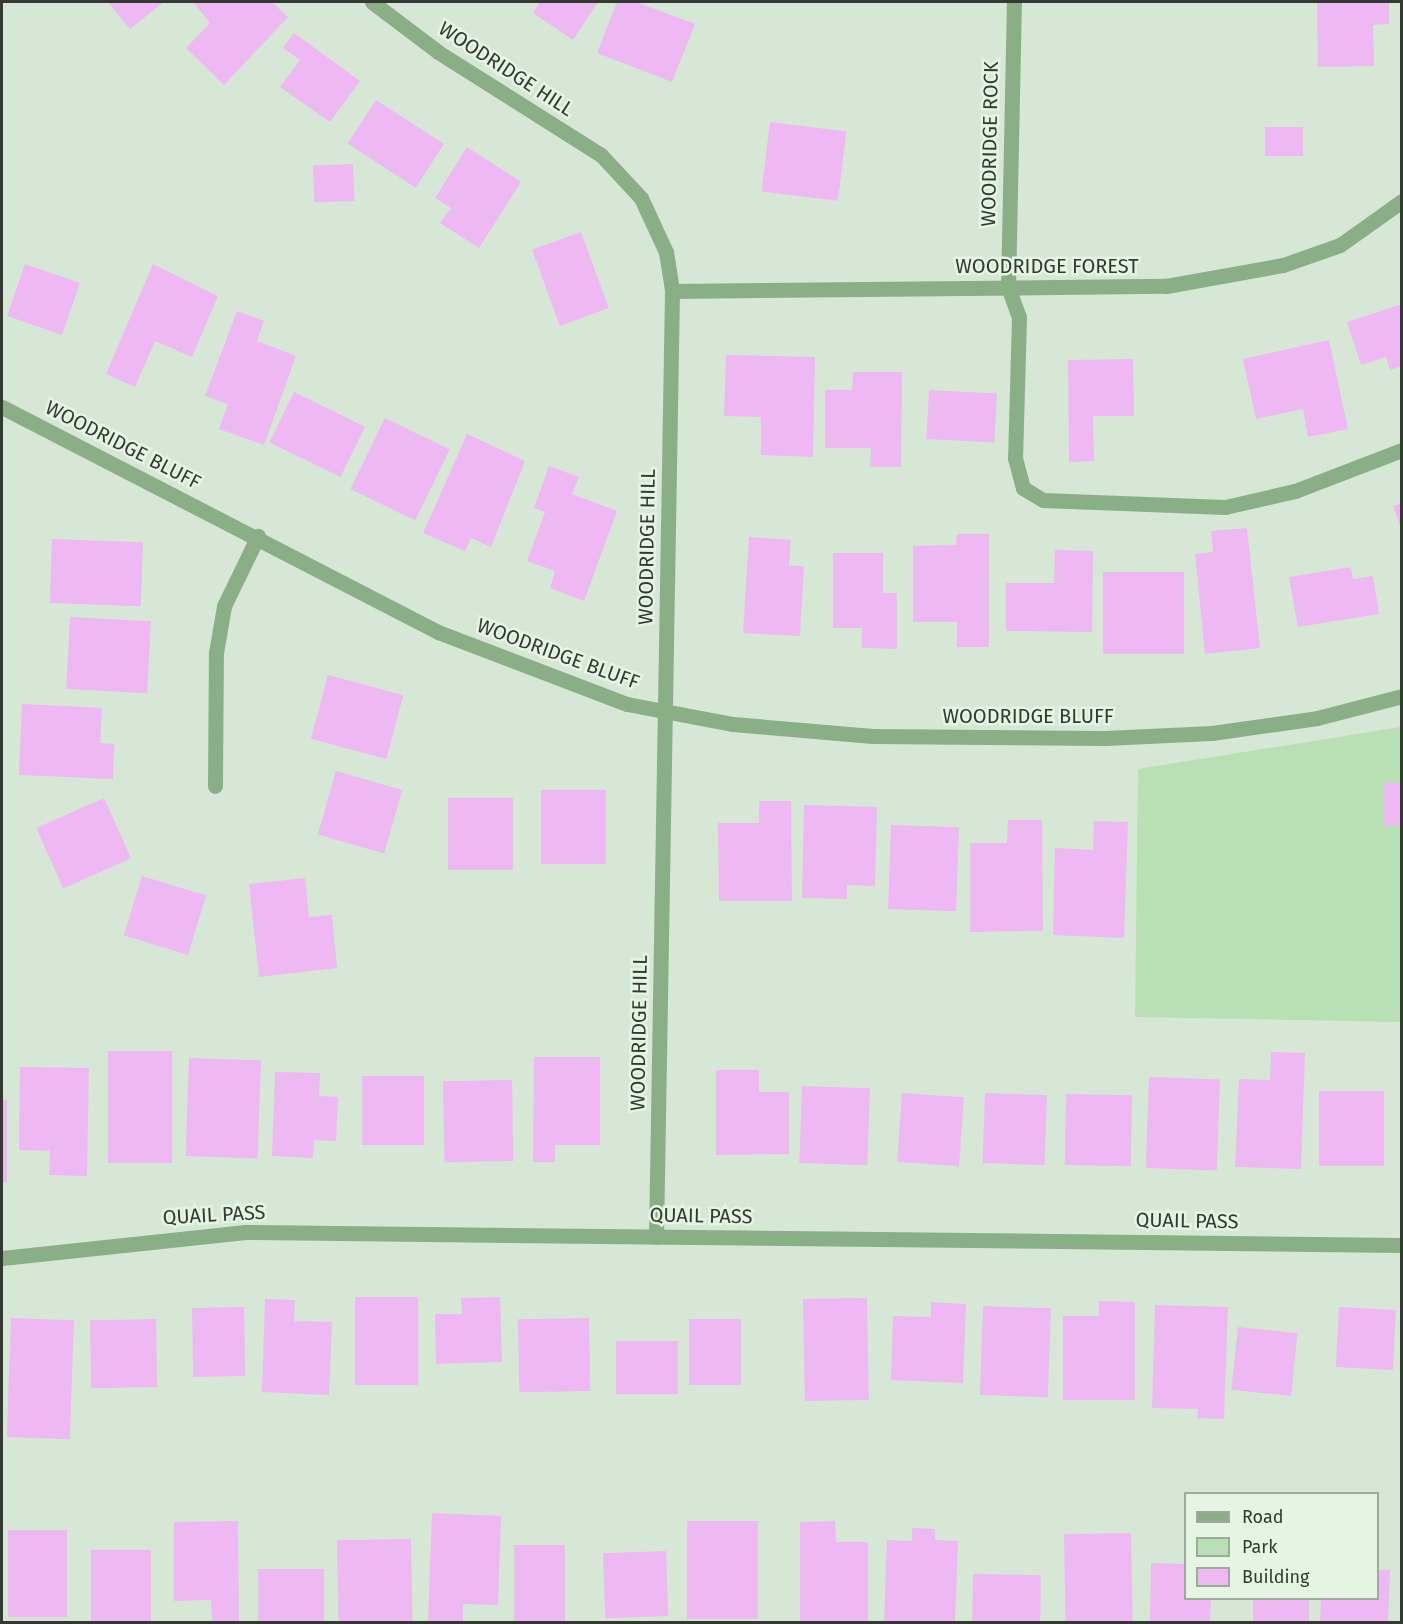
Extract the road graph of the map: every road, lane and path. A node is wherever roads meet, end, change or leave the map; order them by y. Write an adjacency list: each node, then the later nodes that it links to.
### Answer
1 (372, 2): 5 (street, WOODRIDGE HILL)
2 (1014, 2): 4 (street, WOODRIDGE ROCK)
3 (1401, 201): 4 (street, WOODRIDGE FOREST)
4 (1008, 287): 5 (street, WOODRIDGE FOREST); 7 (street)
5 (672, 291): 10 (street, WOODRIDGE HILL)
6 (2, 408): 8 (street, WOODRIDGE BLUFF)
7 (1401, 450)
8 (258, 536): 10 (street, WOODRIDGE BLUFF); 11 (street)
9 (1401, 696): 10 (street, WOODRIDGE BLUFF)
10 (666, 711): 12 (street, WOODRIDGE HILL)
11 (215, 786)
12 (656, 1237): 13 (street, QUAIL PASS); 14 (street, QUAIL PASS)
13 (1401, 1245)
14 (2, 1258)

